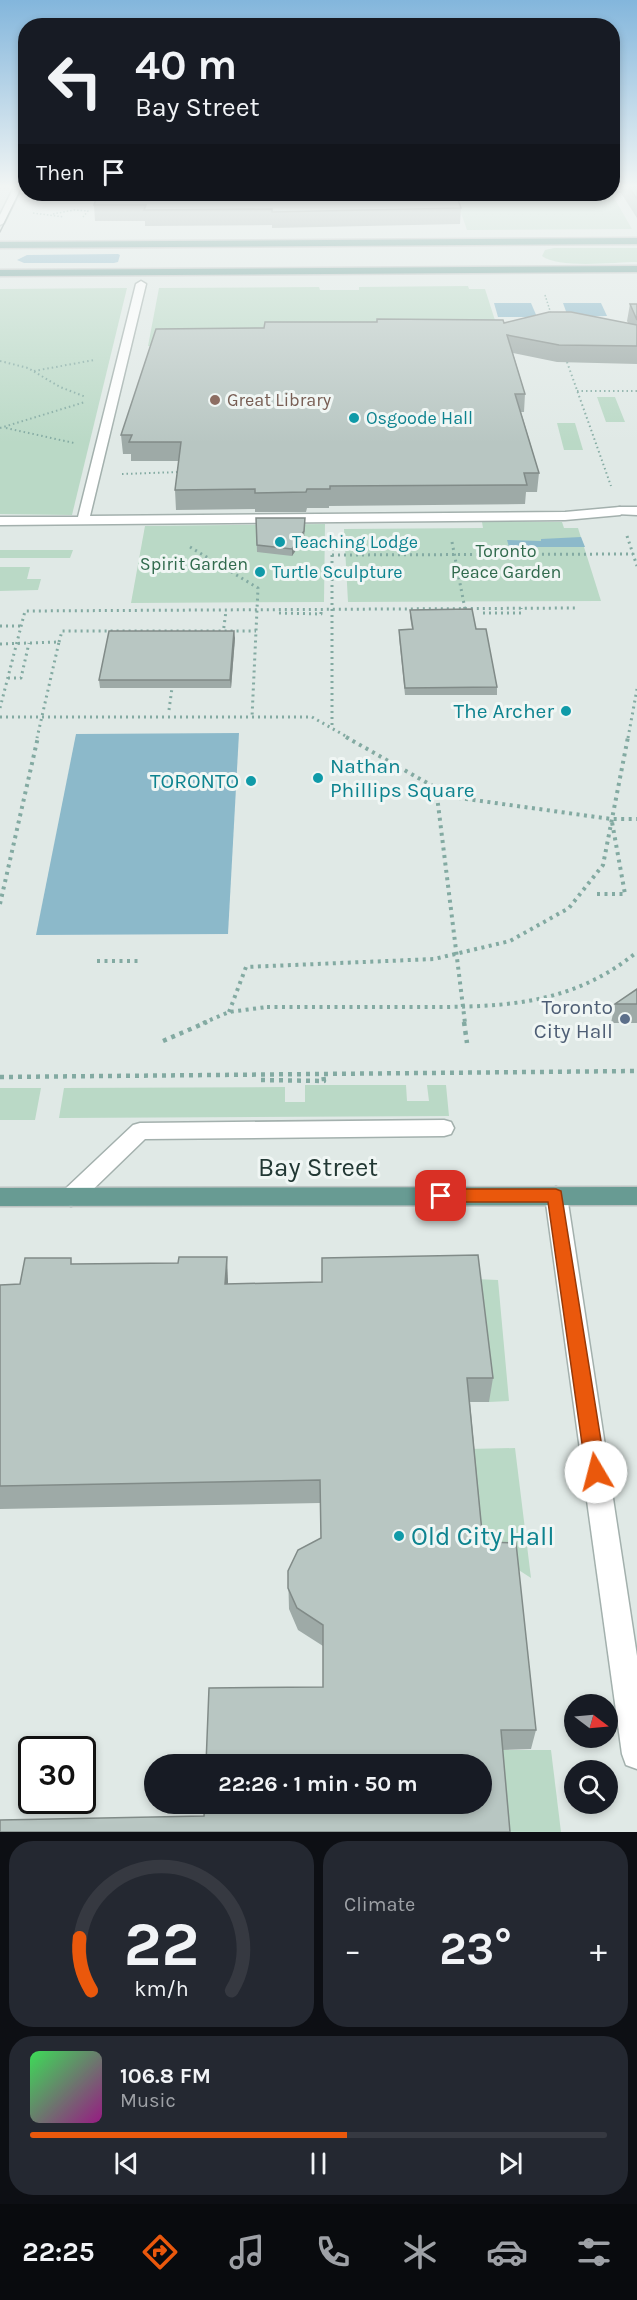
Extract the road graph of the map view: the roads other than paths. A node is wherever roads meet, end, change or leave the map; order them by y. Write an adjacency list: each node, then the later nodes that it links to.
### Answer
1 (87, 272): 2 (main road)
2 (0, 273)
3 (141, 284): 5 (street)
4 (637, 511): 5 (street)
5 (83, 520): 6 (street)
6 (0, 521)
7 (444, 1128): 11 (street)
8 (556, 1196): 9 (main road, Bay Street); 11 (main road, Bay Street); 12 (street)
9 (637, 1196)
10 (0, 1197): 11 (main road, Bay Street)
11 (71, 1197)
12 (637, 1754)

